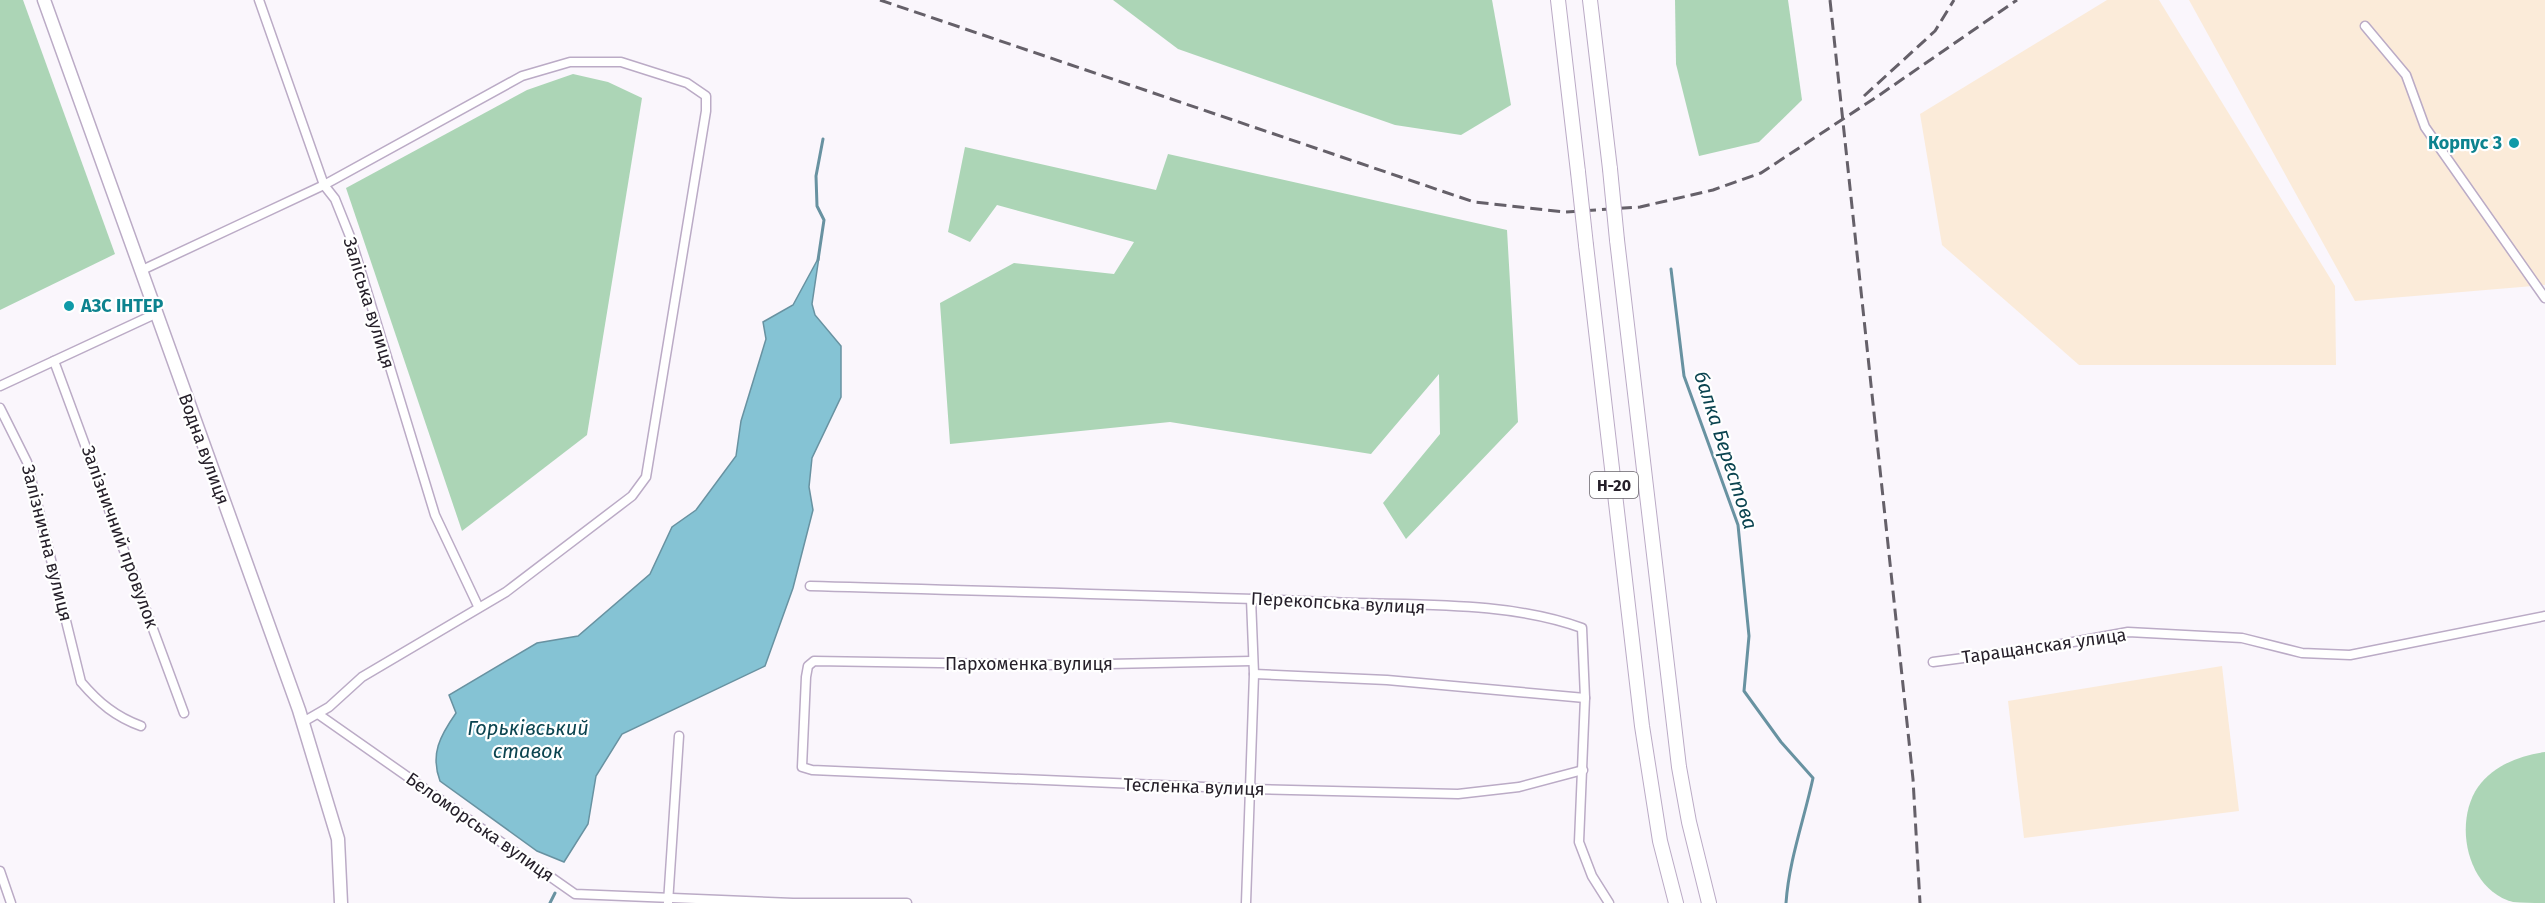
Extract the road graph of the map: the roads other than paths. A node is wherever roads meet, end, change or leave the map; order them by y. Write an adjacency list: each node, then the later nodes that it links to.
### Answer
1 (44, 0): 7 (street, Водна вулиця)
2 (259, 0): 6 (street, Заліська вулиця)
3 (1558, 0): 36 (main road, Н-20, bridge)
4 (1590, 0): 37 (main road, Н-20, bridge)
5 (2365, 26): 8 (street)
6 (324, 185): 7 (street); 15 (street, Заліська вулиця); 15 (street)
7 (140, 271): 9 (street, Водна вулиця)
8 (2545, 298)
9 (155, 314): 10 (street); 23 (street, Водна вулиця)
10 (54, 361): 11 (street); 21 (street, Залізничний провулок)
11 (0, 386)
12 (0, 408): 24 (street, Залізнична вулиця)
13 (810, 586): 14 (street, Перекопська вулиця)
14 (1251, 599): 17 (street); 20 (street, Перекопська вулиця)
15 (478, 606): 22 (street)
16 (2545, 616): 18 (street, Таращанская улица)
17 (1251, 661): 19 (street); 26 (street, Пархоменка вулиця)
18 (1933, 662)
19 (1254, 674): 20 (street); 28 (street)
20 (1585, 698): 27 (street, Перекопська вулиця)
21 (184, 713)
22 (318, 714): 23 (street); 30 (street, Беломорська вулиця)
23 (303, 722): 32 (street, Водна вулиця)
24 (141, 726)
25 (678, 736): 30 (street)
26 (802, 767): 28 (street, Тесленка вулиця)
27 (1583, 770): 28 (street, Тесленка вулиця); 35 (street, Перекопська вулиця)
28 (1251, 789): 34 (street)
29 (0, 871): 31 (street)
30 (668, 900): 33 (street, Беломорська вулиця)
31 (10, 903)
32 (341, 903)
33 (908, 903)
34 (1246, 903)
35 (1609, 903)
36 (1676, 903)
37 (1709, 903)

